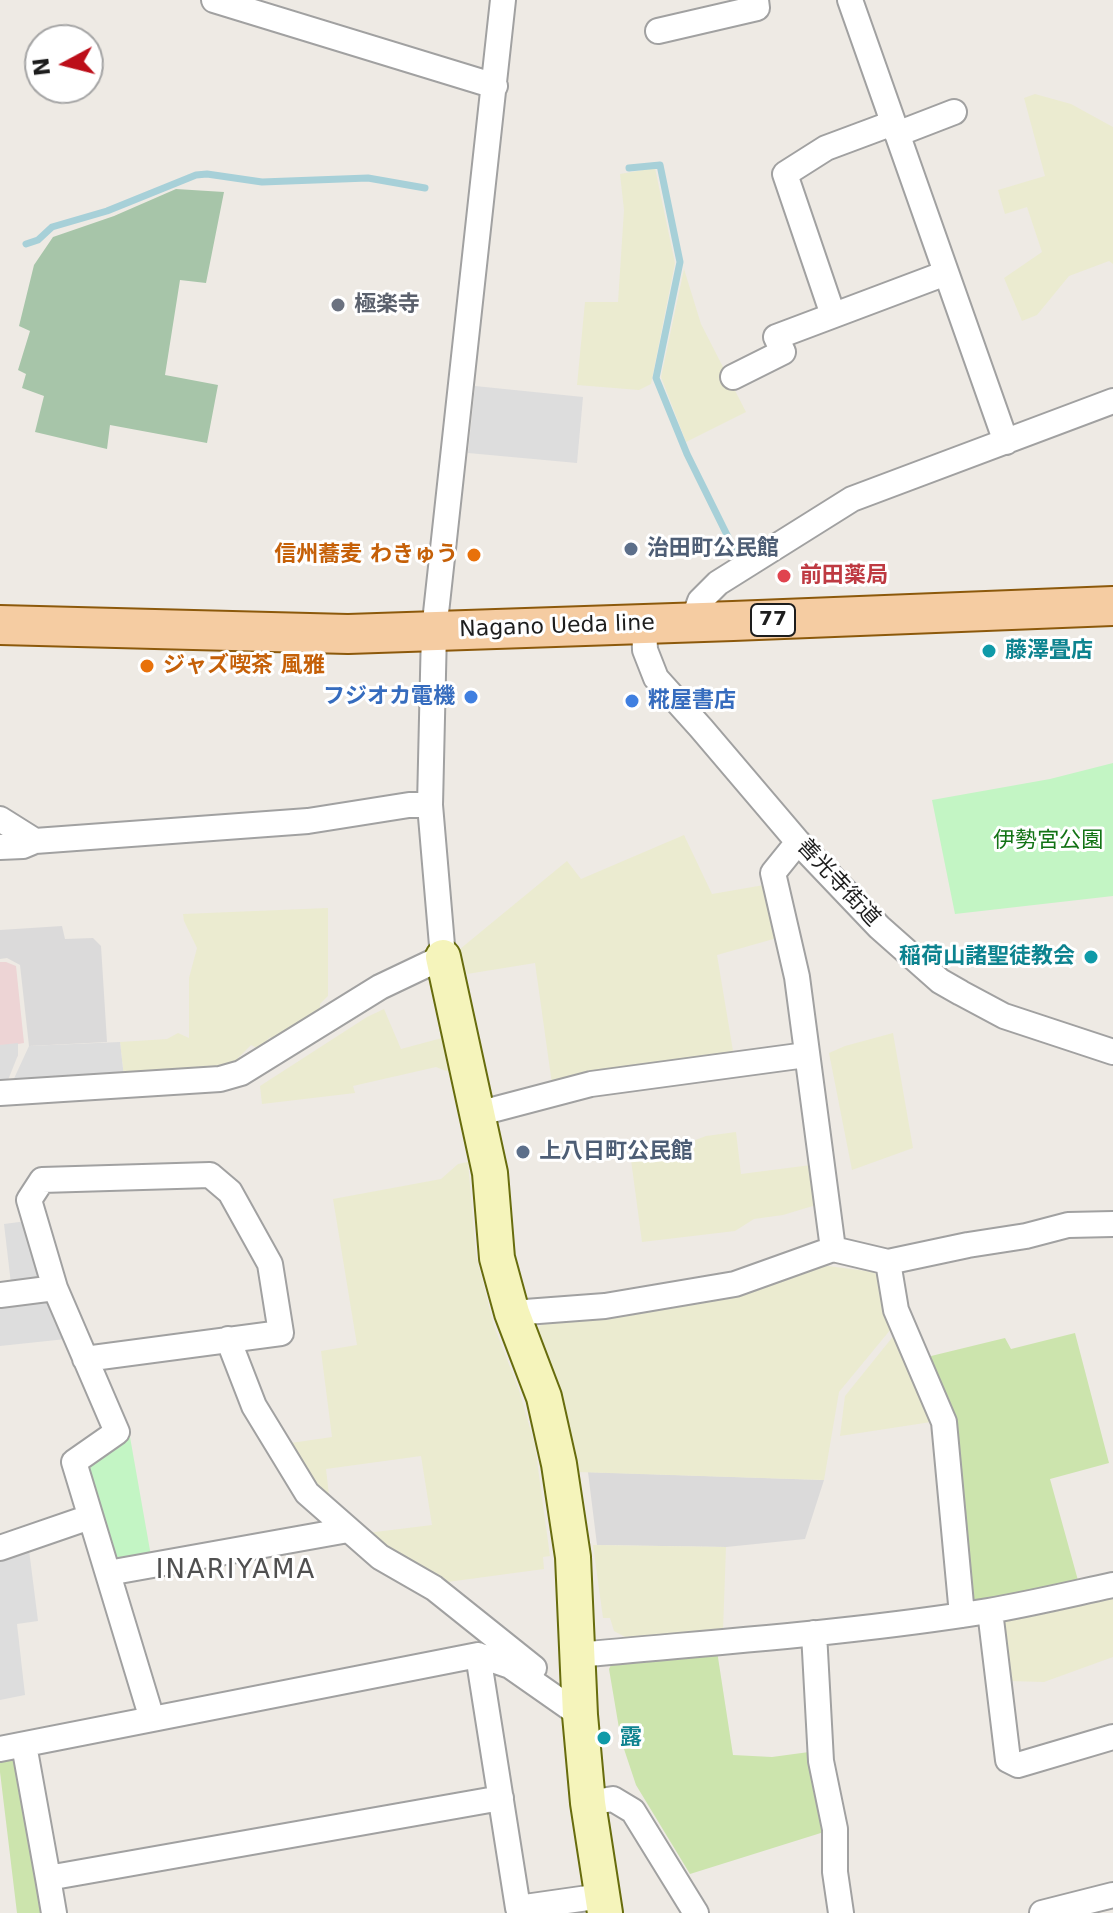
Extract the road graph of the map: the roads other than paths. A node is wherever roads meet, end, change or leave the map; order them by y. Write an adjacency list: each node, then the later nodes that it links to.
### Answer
1 (214, 0): 6 (street)
2 (503, 0): 6 (street)
3 (756, 0): 5 (street)
4 (850, 0): 8 (street)
5 (658, 31)
6 (495, 86): 18 (street)
7 (954, 112): 8 (street)
8 (895, 128): 9 (street); 10 (street)
9 (946, 273): 10 (street); 13 (street)
10 (833, 315): 11 (street)
11 (733, 377)
12 (1113, 401): 13 (street)
13 (1006, 442): 15 (street)
14 (1113, 606): 15 (main road, Nagano Ueda line / 77)
15 (692, 623): 16 (main road, Nagano Ueda line / 77)
16 (644, 624): 18 (main road, Nagano Ueda line / 77); 22 (street, 善光寺街道)
17 (0, 625): 18 (main road, Nagano Ueda line / 77)
18 (434, 631): 19 (street)
19 (430, 805): 21 (street); 24 (street)
20 (0, 819): 21 (street)
21 (35, 841): 23 (street)
22 (798, 842): 25 (street, 善光寺街道); 26 (street)
23 (0, 847)
24 (443, 957): 27 (street); 28 (street)
25 (1113, 1052)
26 (806, 1055): 28 (street); 30 (street)
27 (0, 1093)
28 (477, 1114): 34 (street)
29 (1113, 1224): 31 (street)
30 (833, 1249): 31 (street); 34 (street)
31 (888, 1262): 43 (street)
32 (55, 1288): 33 (street); 35 (street); 36 (street)
33 (0, 1295)
34 (512, 1313): 46 (street)
35 (228, 1339): 36 (street); 38 (street)
36 (85, 1359): 37 (street)
37 (90, 1517): 39 (street); 40 (street)
38 (348, 1530): 40 (street); 47 (street)
39 (0, 1548)
40 (108, 1573): 48 (street)
41 (1113, 1585): 42 (street)
42 (990, 1611): 43 (street); 49 (street)
43 (962, 1615): 44 (street)
44 (814, 1633): 46 (street); 58 (street)
45 (478, 1655): 47 (street); 48 (street); 51 (street)
46 (578, 1655): 47 (street)
47 (580, 1706): 52 (street)
48 (152, 1719): 50 (street)
49 (1113, 1737)
50 (12, 1747): 53 (street)
51 (501, 1798): 53 (street); 55 (street)
52 (588, 1803): 55 (street); 57 (street)
53 (48, 1878): 56 (street)
54 (1100, 1903): 59 (street)
55 (603, 1904)
56 (54, 1913)
57 (696, 1913)
58 (841, 1913)
59 (1042, 1913)

